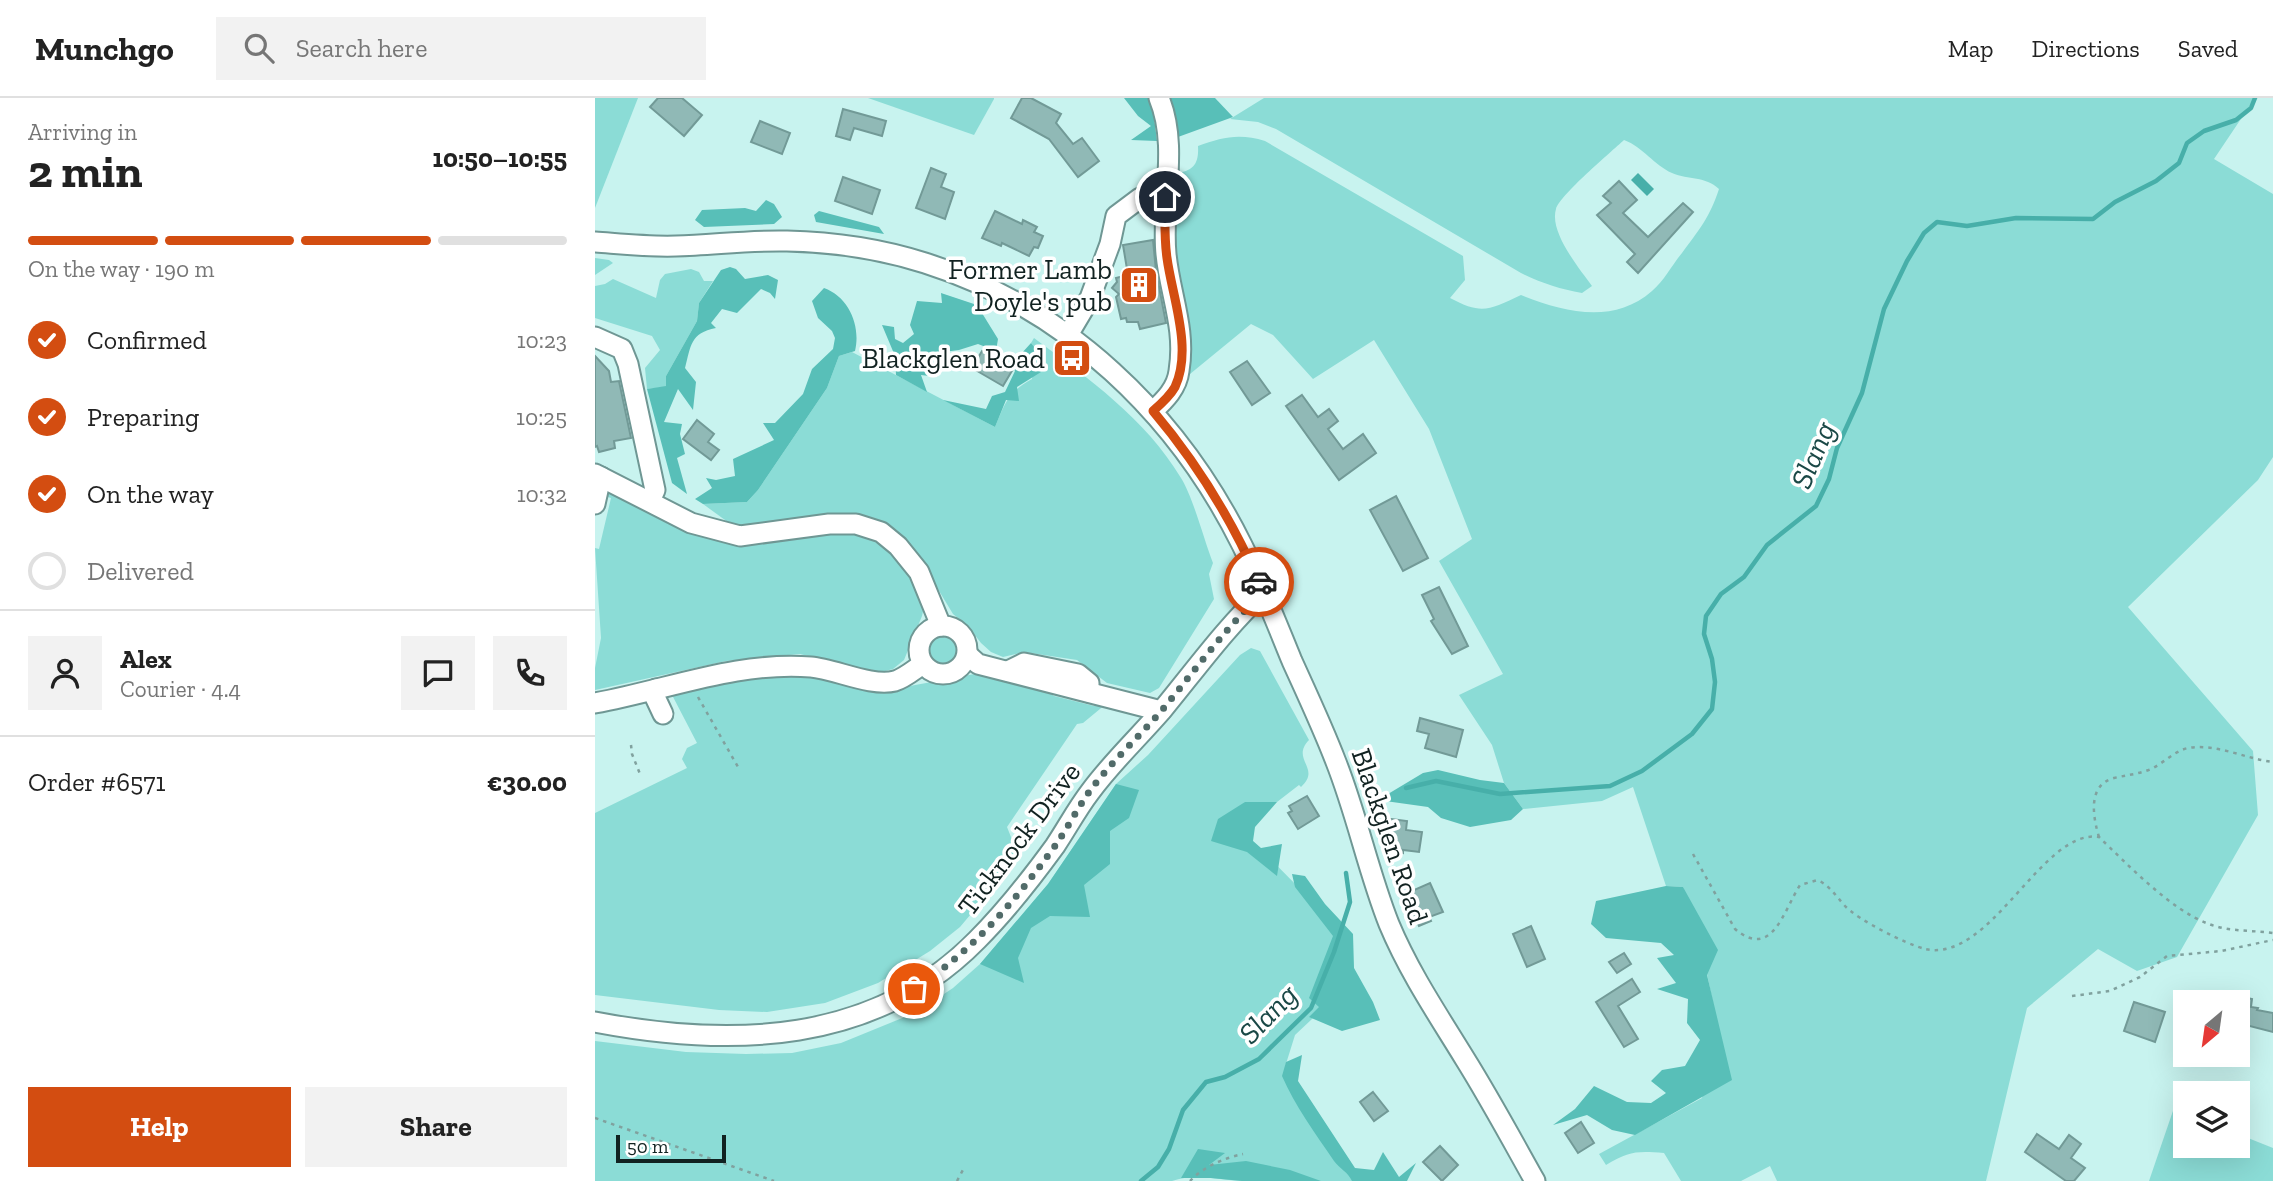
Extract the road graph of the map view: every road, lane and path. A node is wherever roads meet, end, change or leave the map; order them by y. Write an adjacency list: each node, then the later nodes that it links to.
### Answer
1 (1159, 98): 2 (street)
2 (1165, 197): 4 (street); 6 (street)
3 (595, 242): 4 (street, Blackglen Road)
4 (1068, 335): 6 (street, Blackglen Road)
5 (595, 337): 8 (street)
6 (1153, 411): 10 (street, Blackglen Road)
7 (598, 475): 8 (street); 9 (street)
8 (650, 501): 11 (street)
9 (595, 504)
10 (1264, 592): 17 (street, Ticknock Drive); 35 (street, Blackglen Road)
11 (941, 626): 12 (street); 13 (street)
12 (968, 655): 13 (street); 17 (street)
13 (923, 664): 14 (street)
14 (689, 681): 15 (street); 21 (path)
15 (656, 689): 16 (street); 18 (street)
16 (595, 703)
17 (1161, 711): 28 (street, Ticknock Drive)
18 (663, 714)
19 (631, 745): 22 (path)
20 (2273, 762): 23 (path)
21 (738, 767)
22 (640, 774)
23 (2099, 837): 24 (path); 25 (path)
24 (1693, 854)
25 (2273, 933)
26 (2273, 940): 27 (path)
27 (2072, 996)
28 (595, 1022)
29 (595, 1118): 32 (path)
30 (1243, 1154): 34 (path)
31 (964, 1168): 33 (path)
32 (774, 1181)
33 (957, 1181)
34 (1190, 1181)
35 (1535, 1181)

